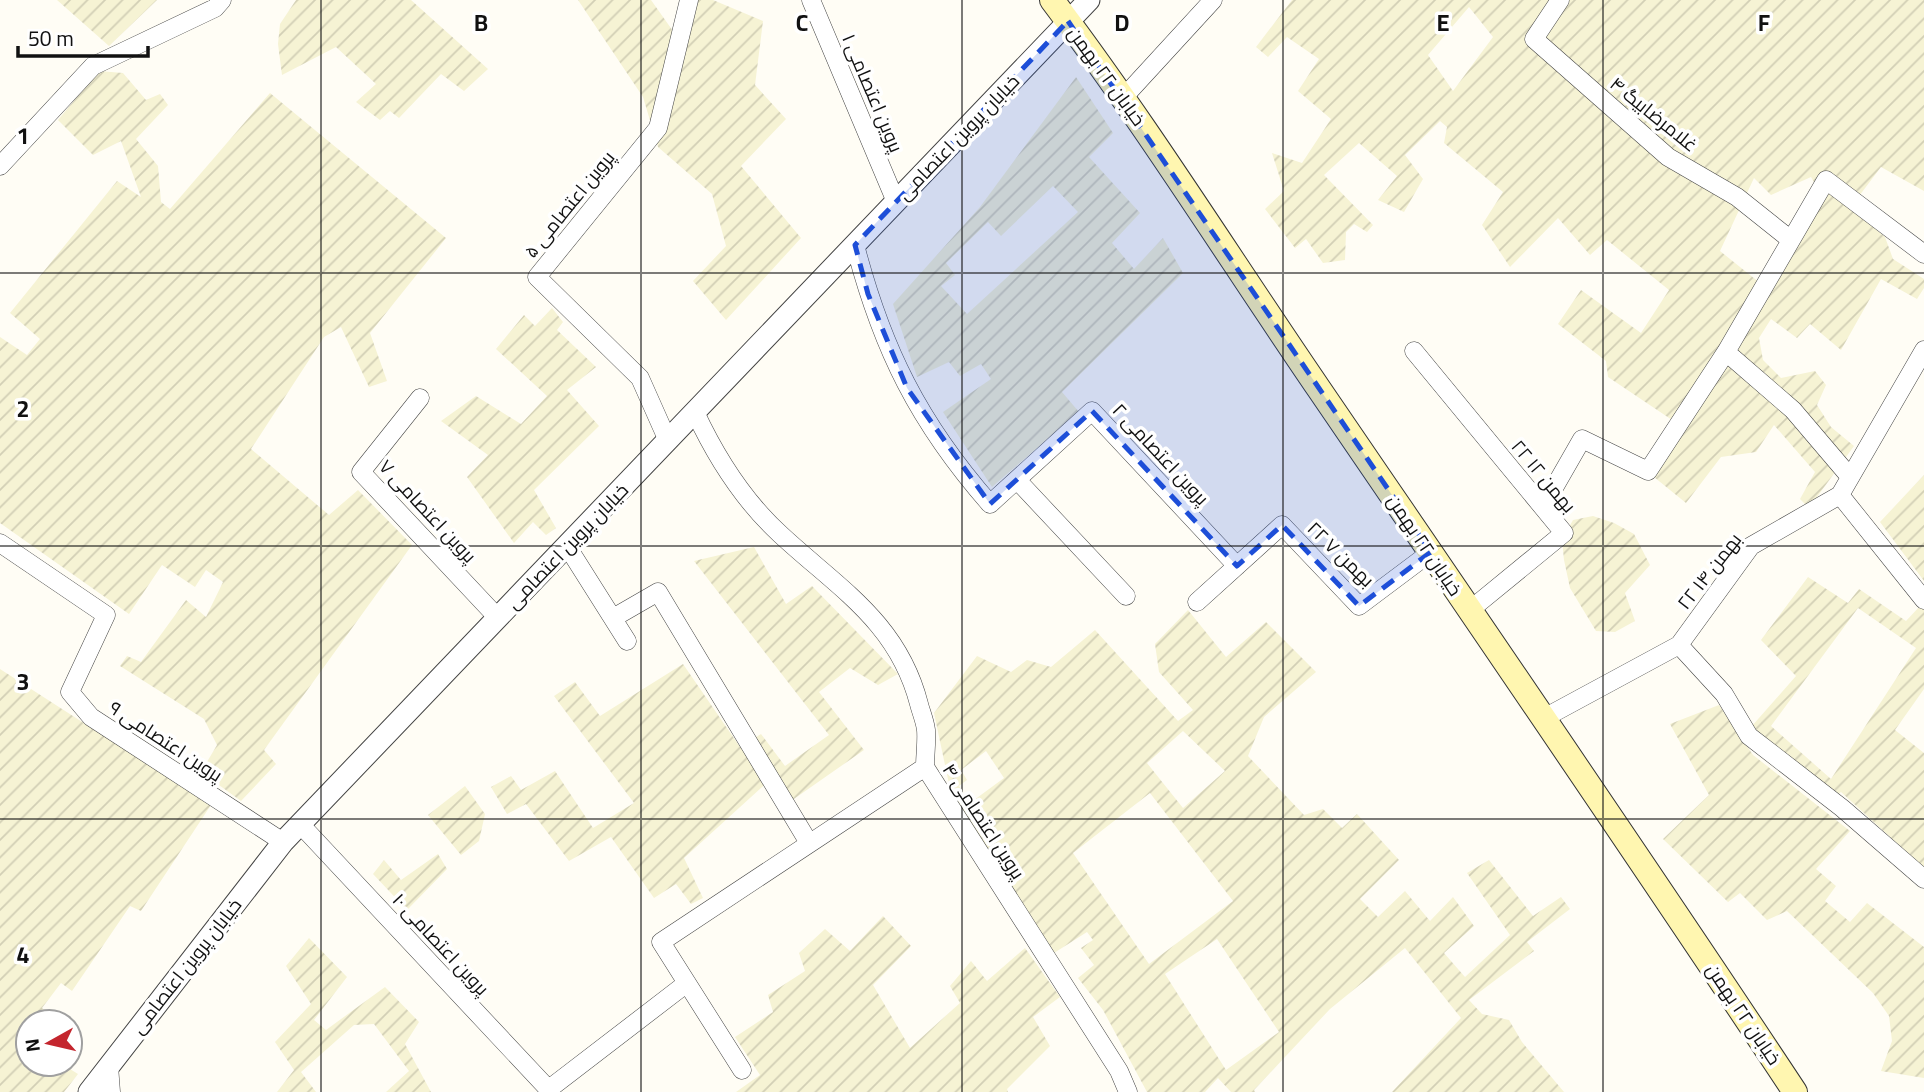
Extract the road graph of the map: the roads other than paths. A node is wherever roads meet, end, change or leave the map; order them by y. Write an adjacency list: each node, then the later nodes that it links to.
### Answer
1 (222, 0): 10 (street)
2 (689, 0): 20 (street, پروین اعتصامی ۵)
3 (811, 0): 11 (street, پروین اعتصامی ۱)
4 (1052, 0): 8 (main road, خیابان ۲۲ بهمن)
5 (1089, 0): 8 (street, خیابان پروین اعتصامی)
6 (1213, 0): 9 (street)
7 (1560, 0): 12 (street, غلامرضابیگ ۴)
8 (1068, 21): 9 (main road, خیابان ۲۲ بهمن); 11 (street, خیابان پروین اعتصامی)
9 (1123, 98): 27 (main road, خیابان ۲۲ بهمن)
10 (0, 166)
11 (896, 202): 13 (street, خیابان پروین اعتصامی)
12 (1791, 240): 14 (street); 17 (street)
13 (855, 245): 19 (street, خیابان پروین اعتصامی); 22 (street, پروین اعتصامی ۲)
14 (1924, 254)
15 (1924, 350): 21 (street)
16 (1414, 352): 24 (street, ۲۲ بهمن ۱۲)
17 (1726, 352): 21 (street); 24 (street)
18 (420, 398): 33 (street, پروین اعتصامی ۷)
19 (695, 412): 20 (street, خیابان پروین اعتصامی); 38 (street, پروین اعتصامی ۴)
20 (668, 440): 26 (street, خیابان پروین اعتصامی)
21 (1850, 477): 23 (street)
22 (1017, 480): 28 (street, پروین اعتصامی ۲); 29 (street)
23 (1840, 495): 30 (street); 36 (street, ۲۲ بهمن ۱۴)
24 (1543, 507): 32 (street, ۲۲ بهمن ۱۲)
25 (1, 545): 40 (street, پروین اعتصامی ۹)
26 (567, 546): 33 (street, خیابان پروین اعتصامی); 34 (street)
27 (1431, 552): 28 (street, ۲۲ بهمن ۷); 32 (main road, خیابان ۲۲ بهمن)
28 (1237, 566): 31 (street, ۲۲ بهمن ۷)
29 (1126, 596)
30 (1924, 600)
31 (1196, 602)
32 (1470, 610): 37 (main road, خیابان ۲۲ بهمن)
33 (498, 618): 39 (street, خیابان پروین اعتصامی)
34 (613, 618): 35 (street); 41 (street)
35 (627, 641)
36 (1679, 645): 37 (street, ۲۲ بهمن ۱۴); 42 (street)
37 (1544, 718): 50 (main road, خیابان ۲۲ بهمن)
38 (925, 767): 41 (street); 49 (street, پروین اعتصامی ۴)
39 (300, 824): 40 (street, خیابان پروین اعتصامی); 46 (street, پروین اعتصامی ۱۰)
40 (283, 842): 44 (street, خیابان پروین اعتصامی)
41 (809, 843): 43 (street)
42 (1924, 879)
43 (687, 984): 45 (street); 46 (street)
44 (109, 1066): 47 (street, خیابان پروین اعتصامی); 48 (street)
45 (742, 1070)
46 (550, 1091)
47 (89, 1092)
48 (111, 1092)
49 (1128, 1092)
50 (1795, 1092)

